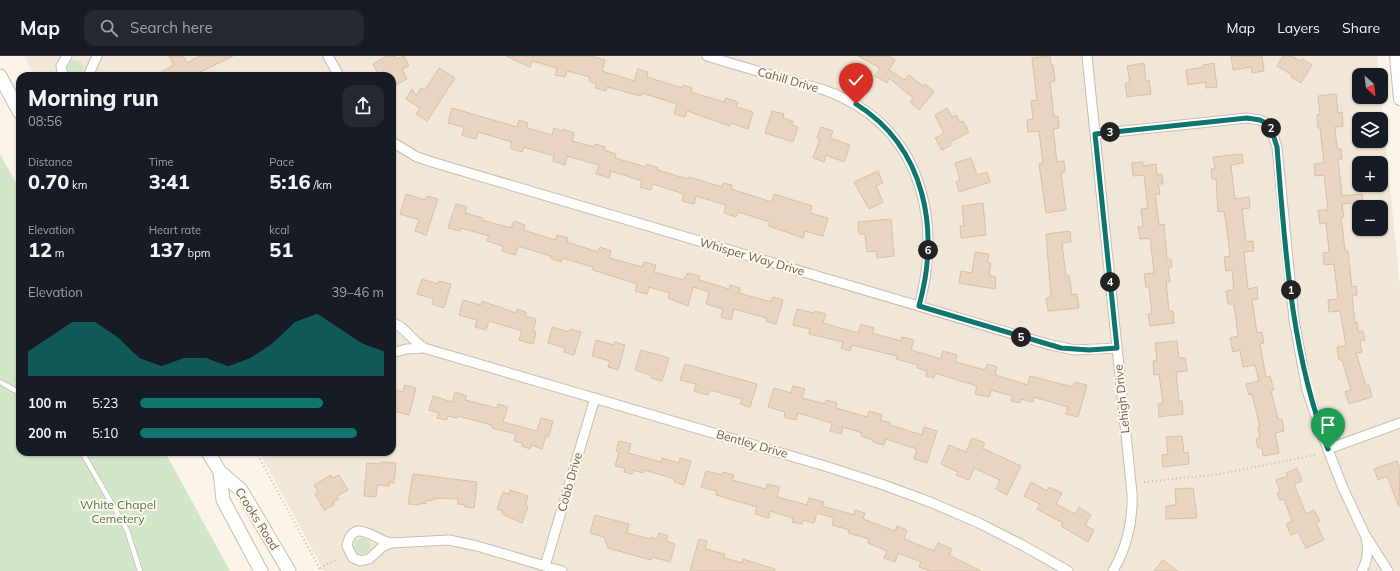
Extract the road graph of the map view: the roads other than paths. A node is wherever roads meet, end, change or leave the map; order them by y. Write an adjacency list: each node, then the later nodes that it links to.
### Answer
1 (67, 56): 7 (street)
2 (97, 56): 8 (street)
3 (328, 56): 9 (street)
4 (707, 56): 15 (street, Cahill Drive)
5 (1087, 56): 13 (street, Lehigh Drive)
6 (1396, 56): 11 (street)
7 (62, 72)
8 (90, 72)
9 (337, 72)
10 (0, 76): 12 (main road)
11 (1400, 99)
12 (16, 106)
13 (1095, 134): 18 (street, Lehigh Drive); 24 (street)
14 (396, 144): 15 (street, Whisper Way Drive)
15 (919, 306): 18 (street, Whisper Way Drive)
16 (396, 324): 17 (street, Bentley Drive)
17 (424, 348): 19 (street, Bentley Drive); 22 (street, Bentley Drive)
18 (1117, 348): 36 (street, Lehigh Drive)
19 (396, 352)
20 (0, 382): 21 (lane)
21 (16, 391)
22 (595, 398): 30 (street, Cobb Drive); 35 (street, Bentley Drive)
23 (1400, 423): 24 (street)
24 (1328, 449): 28 (street)
25 (84, 456): 31 (lane)
26 (210, 456): 27 (main road, Crooks Road)
27 (220, 472): 32 (main road, Crooks Road); 33 (main road, Crooks Road)
28 (1365, 535): 37 (street); 38 (street)
29 (392, 543): 29 (street); 30 (street)
30 (545, 566): 34 (street)
31 (140, 571)
32 (261, 571)
33 (289, 571)
34 (562, 571)
35 (1068, 571)
36 (1113, 571)
37 (1362, 571)
38 (1388, 571)

